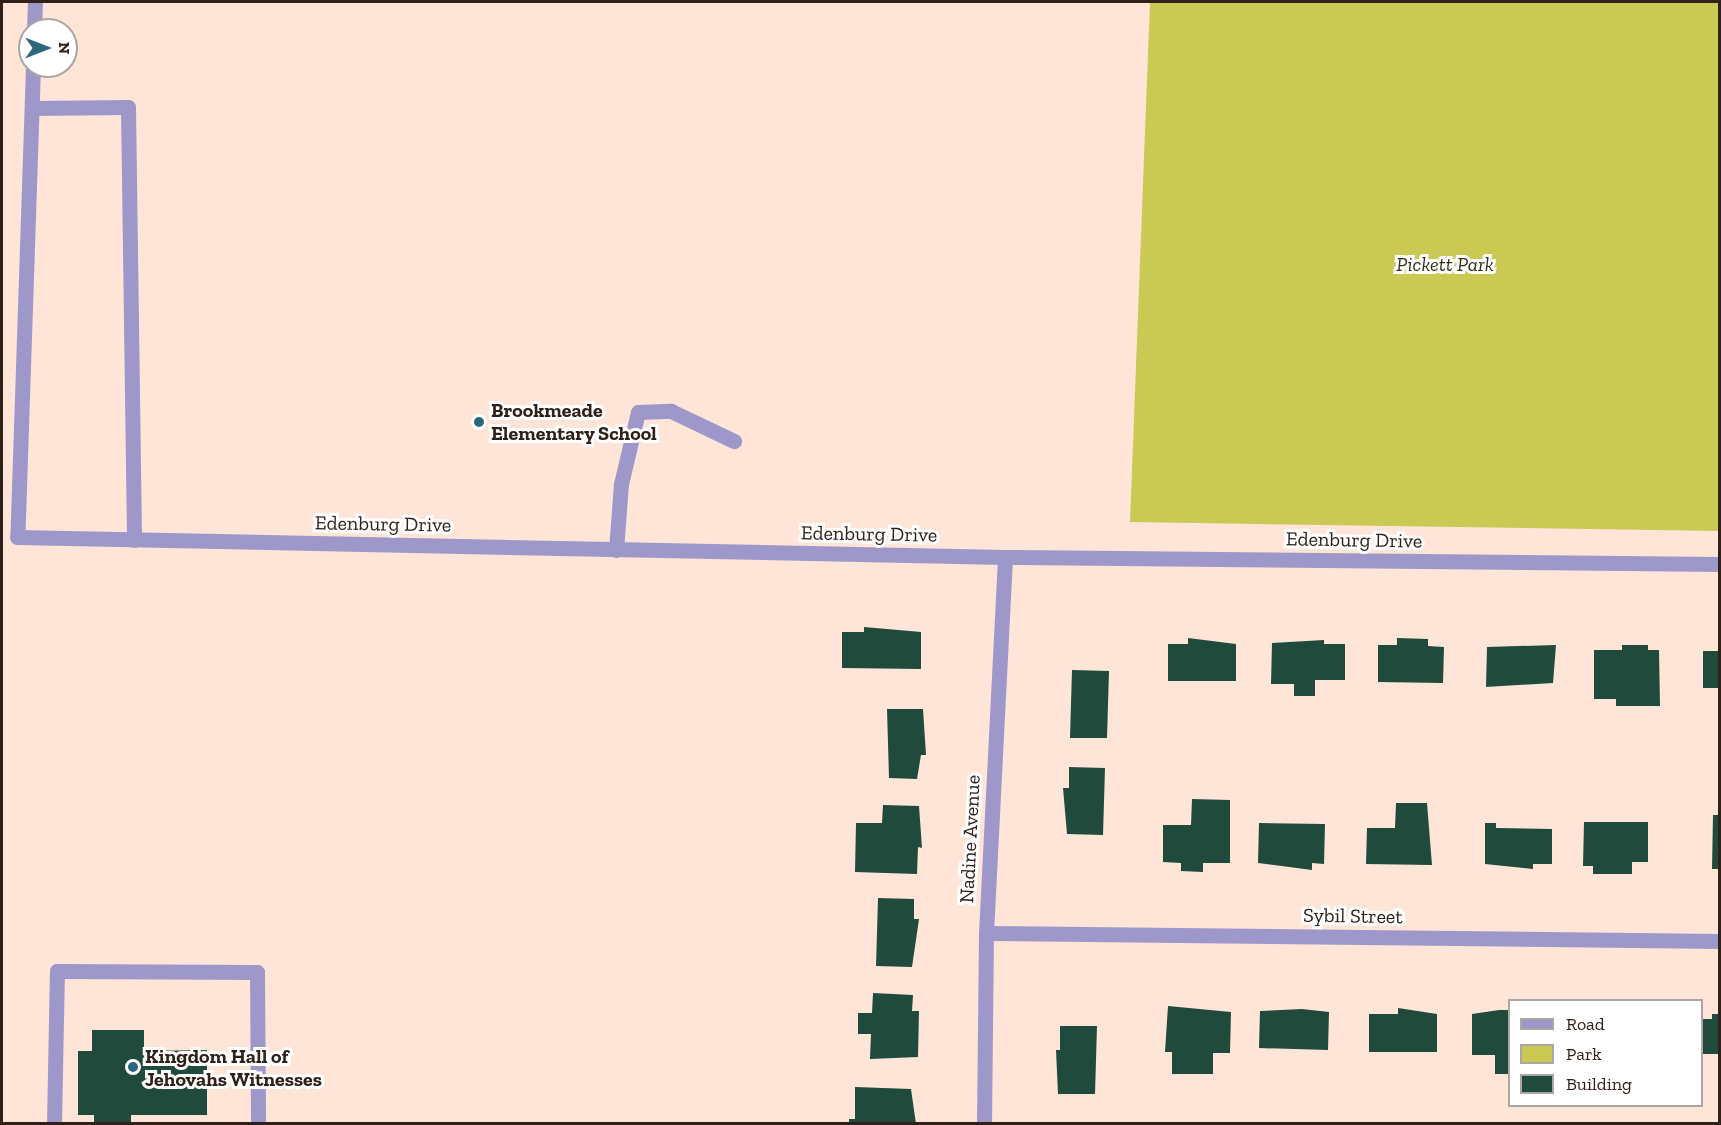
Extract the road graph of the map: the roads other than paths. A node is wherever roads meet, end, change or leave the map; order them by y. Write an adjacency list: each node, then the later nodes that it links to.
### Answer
1 (19, 2): 2 (street)
2 (37, 2): 3 (street)
3 (35, 18)
4 (33, 78): 5 (street)
5 (32, 108): 7 (street); 7 (street, Edenburg Drive)
6 (734, 441): 8 (street)
7 (135, 540): 8 (street, Edenburg Drive)
8 (616, 550): 9 (street, Edenburg Drive)
9 (1005, 557): 10 (street, Edenburg Drive); 11 (street, Nadine Avenue)
10 (1719, 564)
11 (986, 933): 12 (street, Sybil Street); 15 (street, Nadine Avenue)
12 (1719, 941)
13 (54, 1124): 14 (street)
14 (258, 1124)
15 (984, 1124)

